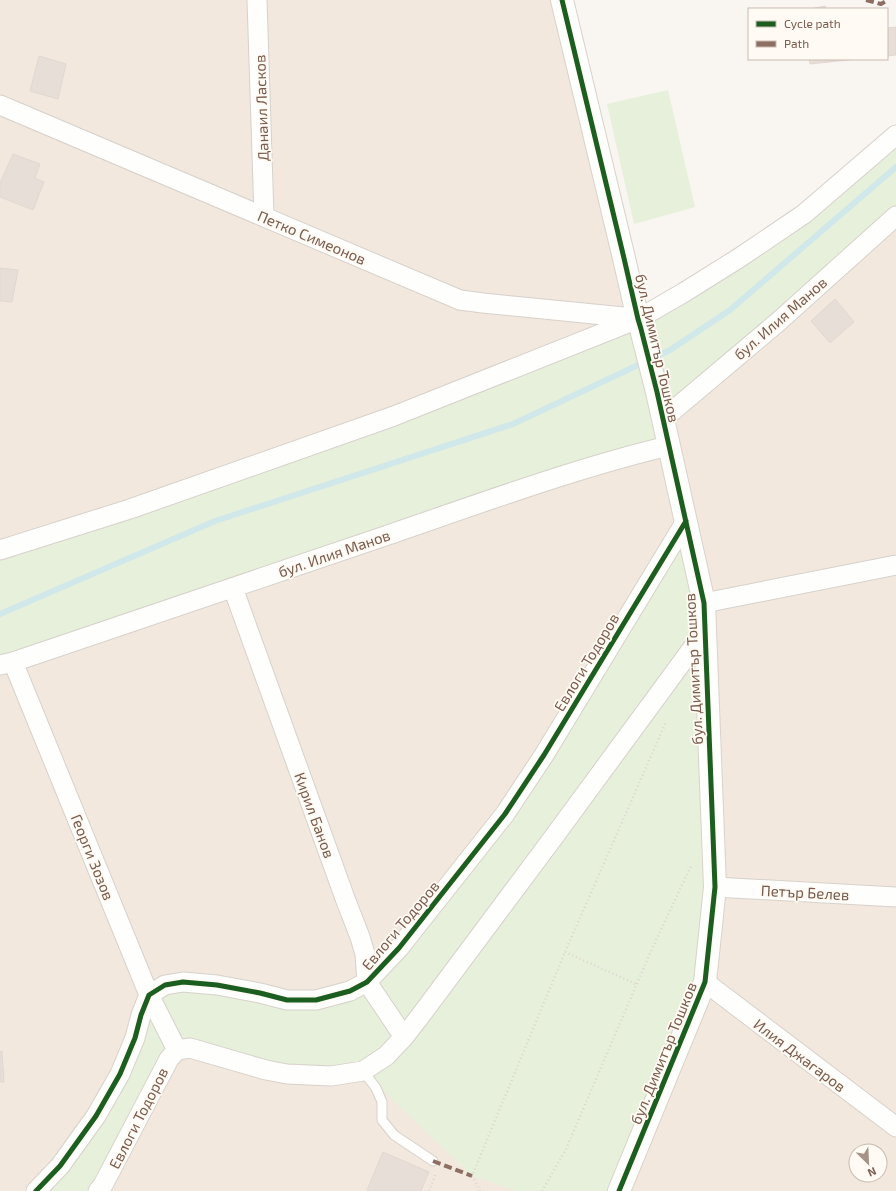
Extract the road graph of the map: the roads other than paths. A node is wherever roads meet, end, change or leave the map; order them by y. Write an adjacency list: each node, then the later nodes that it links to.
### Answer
1 (258, 0): 5 (street, Данаил Ласков)
2 (562, 0): 7 (street, бул. Димитър Тошков)
3 (0, 105): 5 (street, Петко Симеонов)
4 (896, 135): 7 (street)
5 (264, 216): 7 (street, Петко Симеонов)
6 (896, 216): 8 (street, бул. Илия Манов)
7 (639, 324): 8 (street, бул. Димитър Тошков); 11 (street)
8 (663, 419): 9 (street, бул. Димитър Тошков)
9 (668, 446): 10 (street, бул. Димитър Тошков); 13 (street, бул. Илия Манов)
10 (686, 521): 14 (street, бул. Димитър Тошков); 19 (street, Евлоги Тодоров)
11 (0, 550)
12 (893, 562): 14 (street)
13 (233, 588): 16 (street, бул. Илия Манов); 19 (street, Кирил Банов)
14 (704, 602): 15 (street, бул. Димитър Тошков)
15 (705, 631): 17 (street, бул. Димитър Тошков); 22 (street)
16 (7, 664): 21 (street, Георги Зозов)
17 (715, 887): 18 (street, Петър Белев); 20 (street, бул. Димитър Тошков)
18 (896, 897)
19 (367, 982): 21 (street, Евлоги Тодоров); 22 (street, Кирил Банов)
20 (705, 982): 25 (street, Илия Джагаров); 29 (street, бул. Димитър Тошков)
21 (150, 996): 23 (street, Георги Зозов); 27 (street)
22 (404, 1037): 24 (street)
23 (177, 1050): 24 (street); 28 (street, Евлоги Тодоров)
24 (363, 1071): 26 (lane)
25 (896, 1127)
26 (433, 1161)
27 (36, 1191)
28 (98, 1191)
29 (619, 1191)

